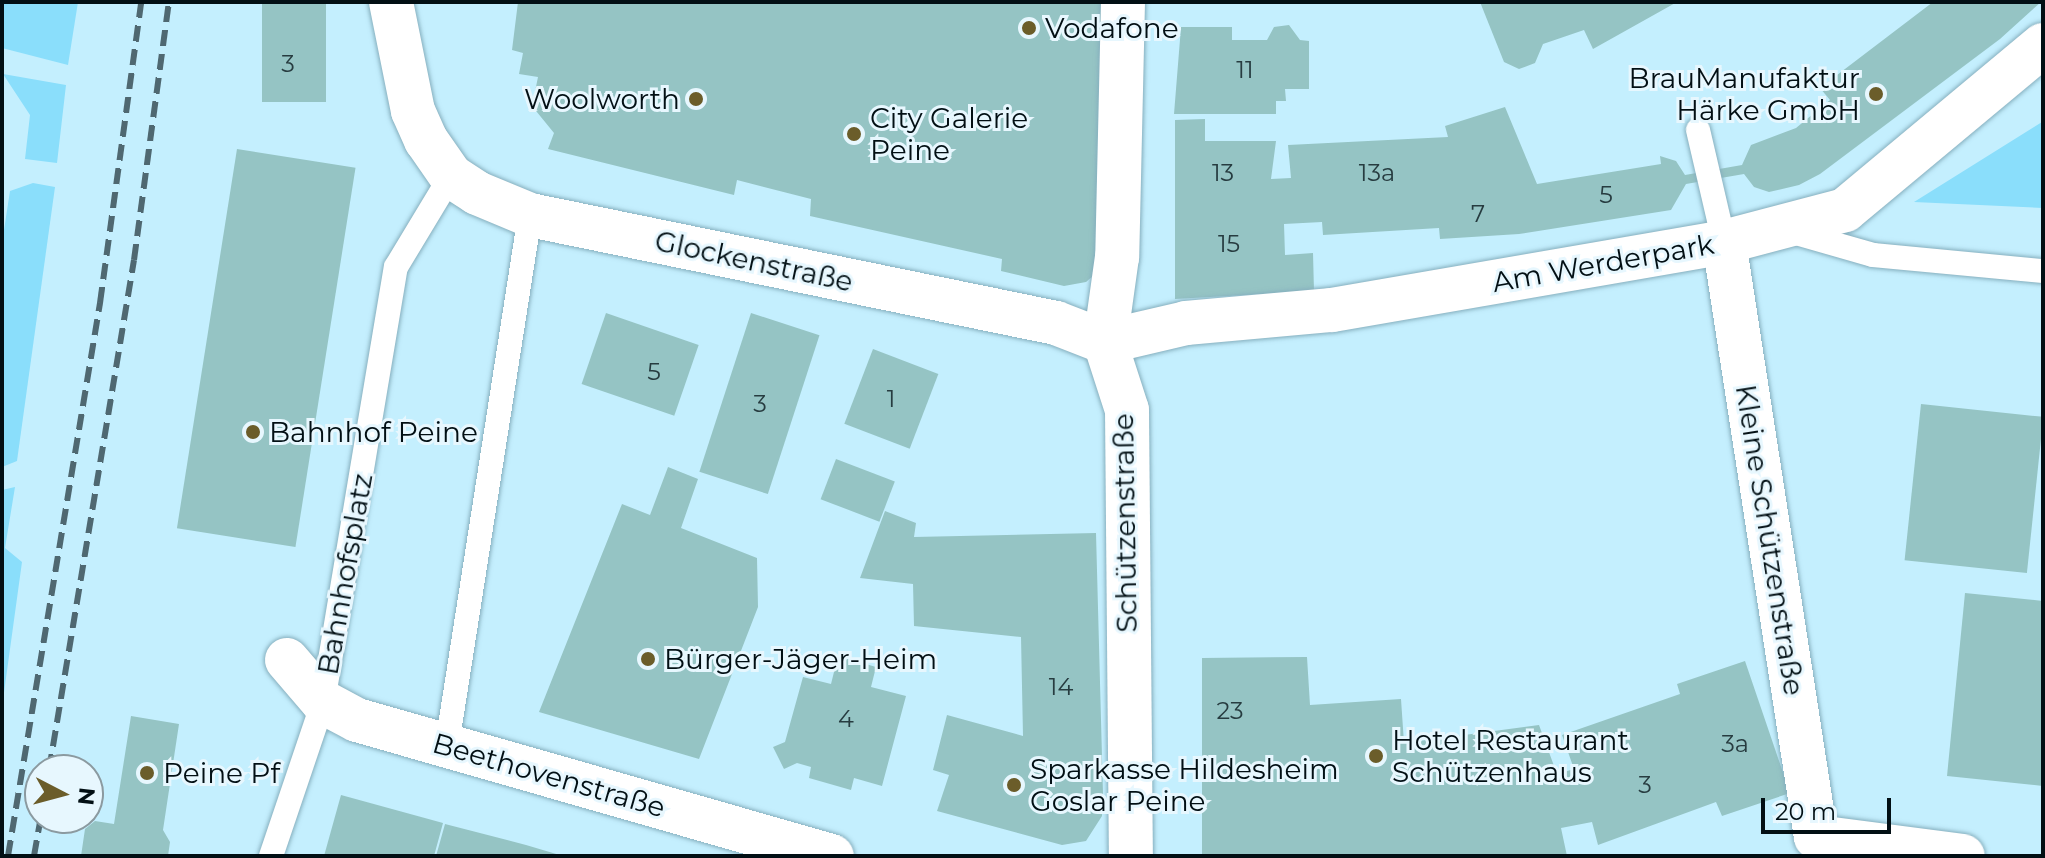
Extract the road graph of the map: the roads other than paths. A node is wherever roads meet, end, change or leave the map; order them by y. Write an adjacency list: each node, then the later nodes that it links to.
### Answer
1 (391, 2): 5 (street, Glockenstraße)
2 (1123, 2): 10 (street, Schützenstraße)
3 (2043, 45): 7 (street, Am Werderpark)
4 (1698, 130): 8 (lane)
5 (451, 176): 6 (street, Glockenstraße); 12 (lane, Bahnhofsplatz)
6 (530, 215): 10 (street, Glockenstraße); 13 (lane)
7 (1783, 230): 8 (street, Am Werderpark); 9 (lane)
8 (1724, 242): 10 (street, Am Werderpark); 14 (street, Kleine Schützenstraße)
9 (2043, 271)
10 (1105, 342): 17 (street, Schützenstraße)
11 (287, 660): 12 (street, Beethovenstraße)
12 (323, 702): 13 (street, Beethovenstraße); 15 (lane, Bahnhofsplatz)
13 (447, 745): 16 (street, Beethovenstraße)
14 (1814, 846): 18 (street)
15 (271, 856)
16 (832, 856)
17 (1131, 856)
18 (1963, 856)

